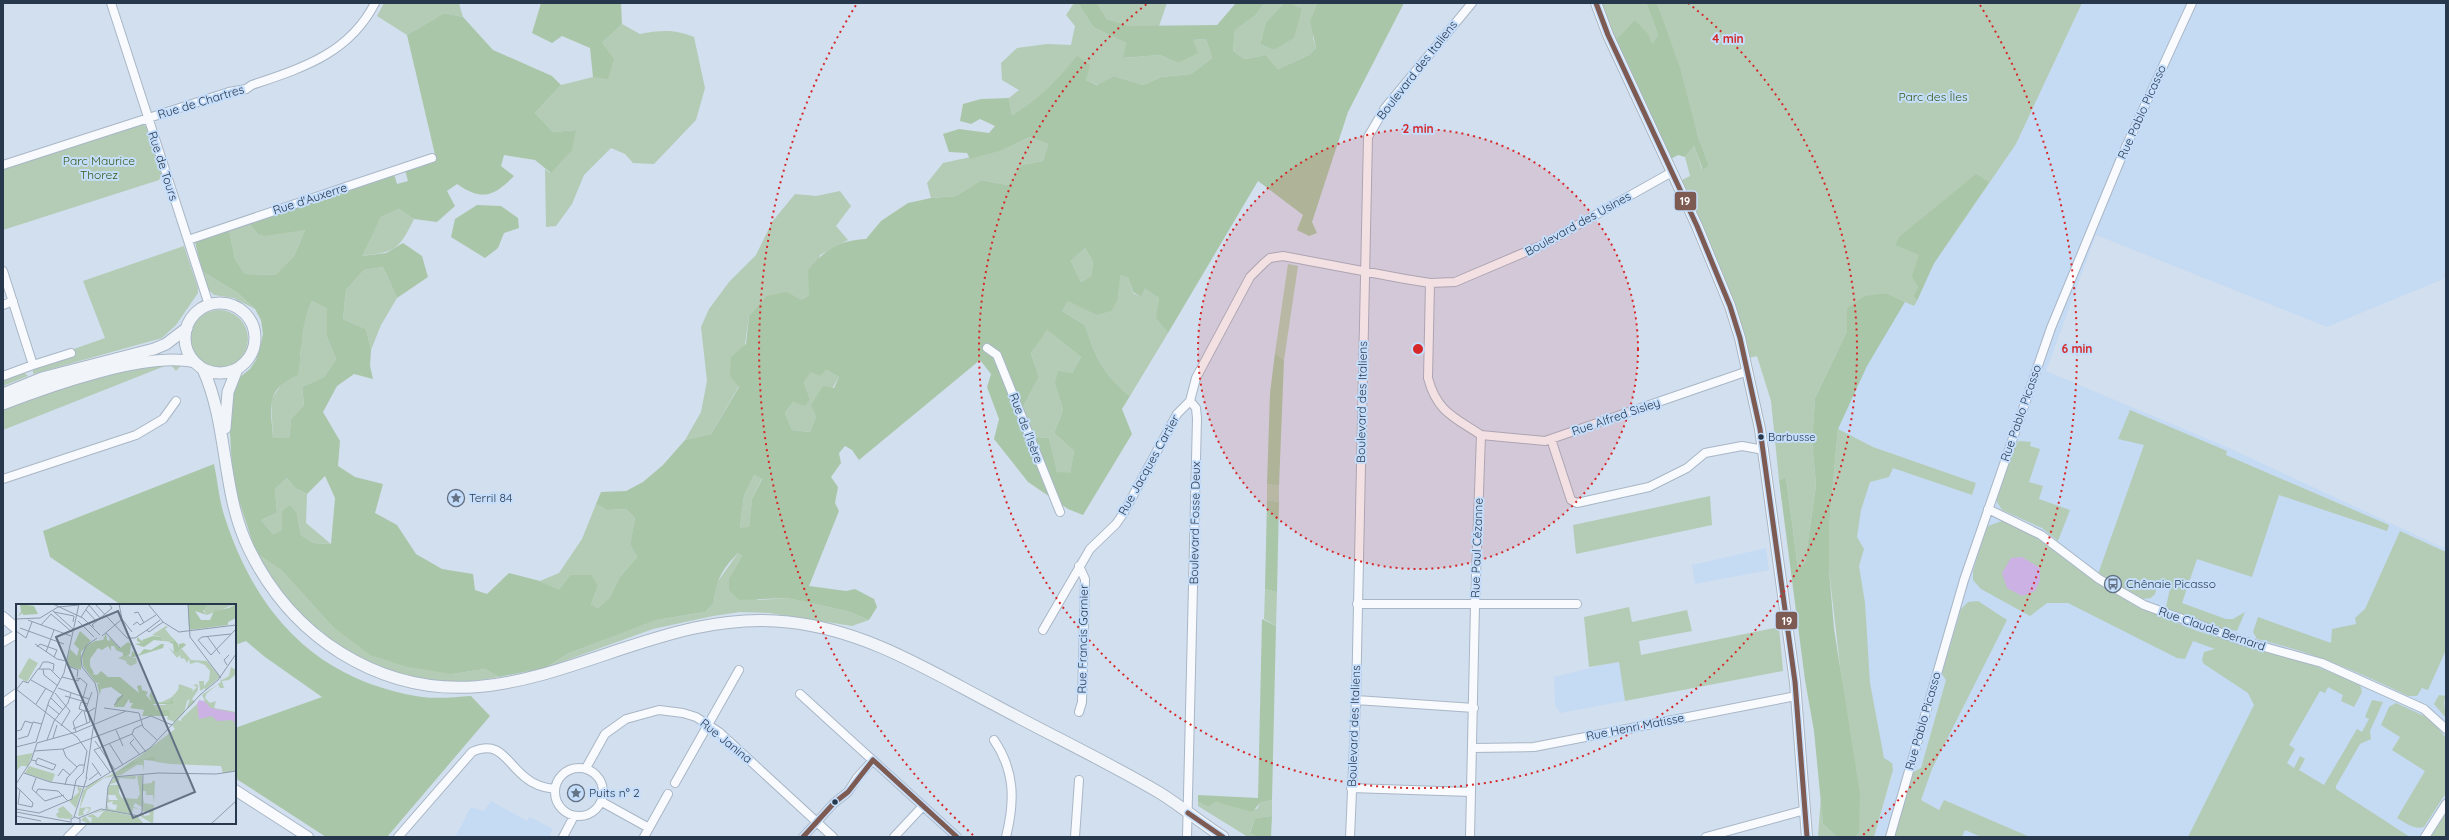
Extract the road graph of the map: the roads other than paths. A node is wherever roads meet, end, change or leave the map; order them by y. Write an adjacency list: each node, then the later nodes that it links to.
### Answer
1 (111, 3): 6 (street, Rue de Tours)
2 (375, 3): 6 (street, Rue de Chartres)
3 (1472, 3): 12 (street, Boulevard des Italiens)
4 (1596, 3): 9 (street)
5 (2192, 3): 35 (street, Rue Pablo Picasso)
6 (148, 118): 8 (street, Rue de Chartres); 10 (street, Rue de Tours)
7 (432, 158): 10 (street, Rue d'Auxerre)
8 (3, 165)
9 (1672, 172): 13 (street, Boulevard des Usines); 24 (street)
10 (188, 240): 16 (street, Rue de Tours)
11 (3, 271): 14 (street)
12 (1364, 271): 13 (street, Boulevard des Usines); 28 (street, Boulevard des Usines); 38 (street, Boulevard des Italiens)
13 (1430, 283): 30 (street)
14 (13, 301): 15 (street); 21 (street)
15 (3, 305)
16 (209, 305): 17 (main road); 23 (main road)
17 (187, 328): 20 (main road); 26 (main road)
18 (987, 348): 36 (street, Rue de l'Isère)
19 (71, 353): 21 (street)
20 (194, 362): 22 (main road); 29 (main road)
21 (33, 365): 25 (street)
22 (203, 369): 23 (main road); 32 (main road)
23 (236, 369): 32 (main road)
24 (1748, 371): 31 (street, Rue Alfred Sisley); 33 (street)
25 (3, 376)
26 (3, 394)
27 (176, 401): 34 (street)
28 (1190, 401): 37 (street, Rue Jacques Cartier); 71 (street, Boulevard Fosse Deux)
29 (3, 404)
30 (1481, 435): 31 (street, Rue Alfred Sisley); 40 (street, Rue Paul Cézanne)
31 (1551, 439): 33 (street)
32 (224, 440): 71 (main road)
33 (1764, 450): 49 (street)
34 (3, 479)
35 (1988, 509): 55 (street, Rue Claude Bernard); 93 (street, Rue Pablo Picasso)
36 (1060, 512)
37 (1079, 566): 43 (street, Rue Jacques Cartier); 53 (street, Rue Francis Garnier)
38 (1357, 604): 40 (street); 50 (street, Boulevard des Italiens)
39 (1577, 604): 40 (street)
40 (1474, 605): 52 (street, Rue Paul Cézanne)
41 (3, 617): 42 (street)
42 (16, 628)
43 (1043, 630)
44 (16, 635): 45 (street)
45 (3, 642)
46 (739, 670): 54 (street)
47 (16, 693): 51 (street)
48 (800, 694): 58 (street)
49 (1796, 696): 57 (street, Rue Henri Matisse); 70 (street)
50 (1356, 700): 52 (street); 62 (street, Boulevard des Italiens)
51 (3, 703)
52 (1474, 708): 57 (street, Rue Paul Cézanne)
53 (1079, 712)
54 (708, 725): 59 (street, Rue Janina); 61 (street); 73 (street, Rue Janina)
55 (2446, 729)
56 (994, 740): 85 (street)
57 (1473, 748): 65 (street, Rue Paul Cézanne)
58 (873, 760): 69 (street); 73 (street)
59 (586, 768): 63 (street); 67 (street)
60 (1079, 780): 86 (street)
61 (675, 783)
62 (1352, 788): 65 (street); 89 (street, Boulevard des Italiens)
63 (555, 789): 72 (street); 78 (street)
64 (236, 791): 77 (street)
65 (1471, 792): 90 (street, Rue Paul Cézanne)
66 (668, 794): 75 (street)
67 (602, 802): 72 (street); 75 (street)
68 (2446, 804): 94 (street)
69 (923, 806): 83 (street); 84 (street)
70 (1805, 810): 91 (street); 92 (street)
71 (1188, 814): 87 (street, Boulevard Fosse Deux); 88 (main road)
72 (574, 816): 79 (street)
73 (817, 822): 81 (street); 82 (street, Rue Janina)
74 (81, 824): 76 (street)
75 (649, 828): 80 (street)
76 (68, 837)
77 (308, 837)
78 (398, 837)
79 (563, 837)
80 (644, 837)
81 (803, 837)
82 (833, 837)
83 (894, 837)
84 (957, 837)
85 (1006, 837)
86 (1075, 837)
87 (1187, 837)
88 (1223, 837)
89 (1350, 837)
90 (1470, 837)
91 (1706, 837)
92 (1806, 837)
93 (1890, 837)
94 (2425, 837)

